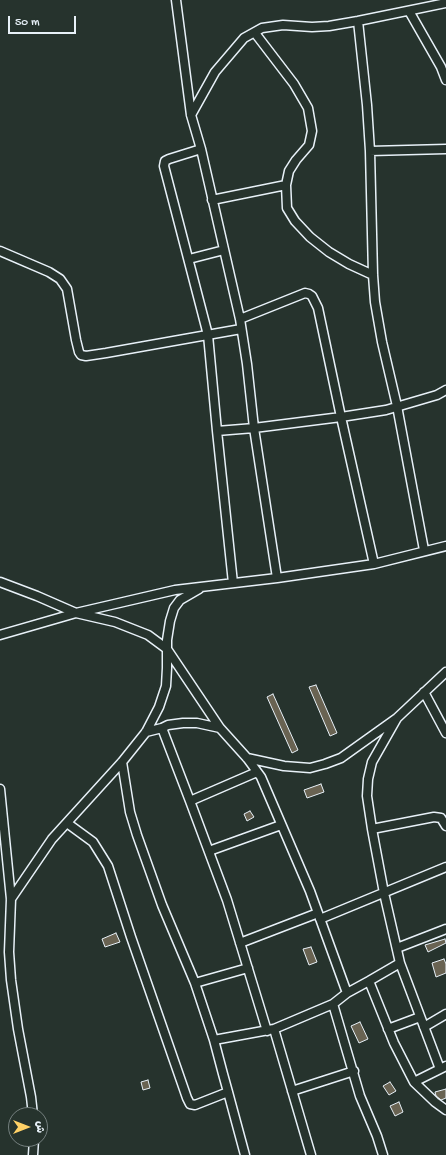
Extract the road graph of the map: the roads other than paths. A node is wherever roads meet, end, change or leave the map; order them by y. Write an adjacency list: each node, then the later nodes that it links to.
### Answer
1 (176, 0): 7 (street)
2 (446, 3): 3 (street)
3 (409, 11): 4 (street); 6 (street)
4 (358, 21): 5 (street); 10 (street)
5 (255, 33): 7 (street); 11 (street)
6 (446, 80)
7 (191, 115): 8 (street)
8 (201, 149): 12 (street); 15 (street)
9 (446, 149): 10 (street)
10 (370, 151): 16 (street)
11 (286, 185): 12 (street); 16 (street)
12 (212, 200): 13 (street)
13 (224, 250): 15 (street); 17 (street)
14 (0, 251): 19 (street)
15 (189, 259): 19 (street)
16 (372, 274): 21 (street)
17 (240, 319): 18 (street); 22 (street)
18 (241, 329): 19 (street); 23 (street)
19 (208, 334): 24 (street)
20 (446, 390): 21 (street)
21 (397, 406): 22 (street); 26 (street)
22 (341, 417): 23 (street); 27 (street)
23 (254, 428): 24 (street); 28 (street)
24 (217, 431): 30 (street)
25 (446, 546): 26 (street)
26 (424, 550): 27 (street)
27 (374, 564): 28 (street)
28 (277, 578): 30 (street)
29 (0, 582): 32 (street)
30 (232, 583): 31 (street)
31 (203, 586): 32 (street); 34 (street)
32 (76, 613): 33 (street); 34 (street)
33 (0, 635)
34 (167, 649): 39 (street); 40 (street)
35 (446, 672): 36 (street)
36 (424, 692): 37 (street); 41 (street)
37 (397, 718): 42 (street); 50 (street)
38 (162, 728): 39 (street); 40 (street); 46 (street)
39 (220, 728): 42 (street)
40 (146, 732): 43 (street)
41 (446, 733)
42 (247, 758): 44 (street)
43 (122, 762): 47 (street); 62 (street)
44 (257, 772): 46 (street); 48 (street)
45 (0, 789): 54 (street)
46 (190, 801): 51 (street)
47 (67, 823): 54 (street); 75 (street)
48 (281, 825): 51 (street); 55 (street)
49 (446, 826): 50 (street)
50 (372, 829): 53 (street)
51 (209, 851): 57 (street)
52 (446, 867): 53 (street)
53 (384, 893): 55 (street); 58 (street)
54 (11, 899): 76 (street)
55 (319, 916): 57 (street); 63 (street)
56 (446, 929): 58 (street)
57 (240, 943): 60 (street)
58 (397, 948): 59 (street)
59 (400, 963): 61 (street); 66 (street)
60 (248, 968): 62 (street); 69 (street)
61 (369, 981): 63 (street); 68 (street)
62 (194, 983): 70 (street)
63 (347, 993): 64 (street)
64 (333, 1004): 69 (street); 72 (street)
65 (446, 1014): 67 (street)
66 (420, 1017): 67 (street); 68 (street)
67 (424, 1027): 71 (street)
68 (388, 1029): 73 (street)
69 (271, 1030): 70 (street); 74 (street)
70 (214, 1040): 75 (street)
71 (443, 1067): 73 (street)
72 (354, 1071): 74 (street); 80 (street)
73 (414, 1082): 77 (street)
74 (292, 1091): 79 (street)
75 (228, 1092): 78 (street)
76 (33, 1107)
77 (446, 1110)
78 (245, 1155)
79 (311, 1155)
80 (383, 1155)

